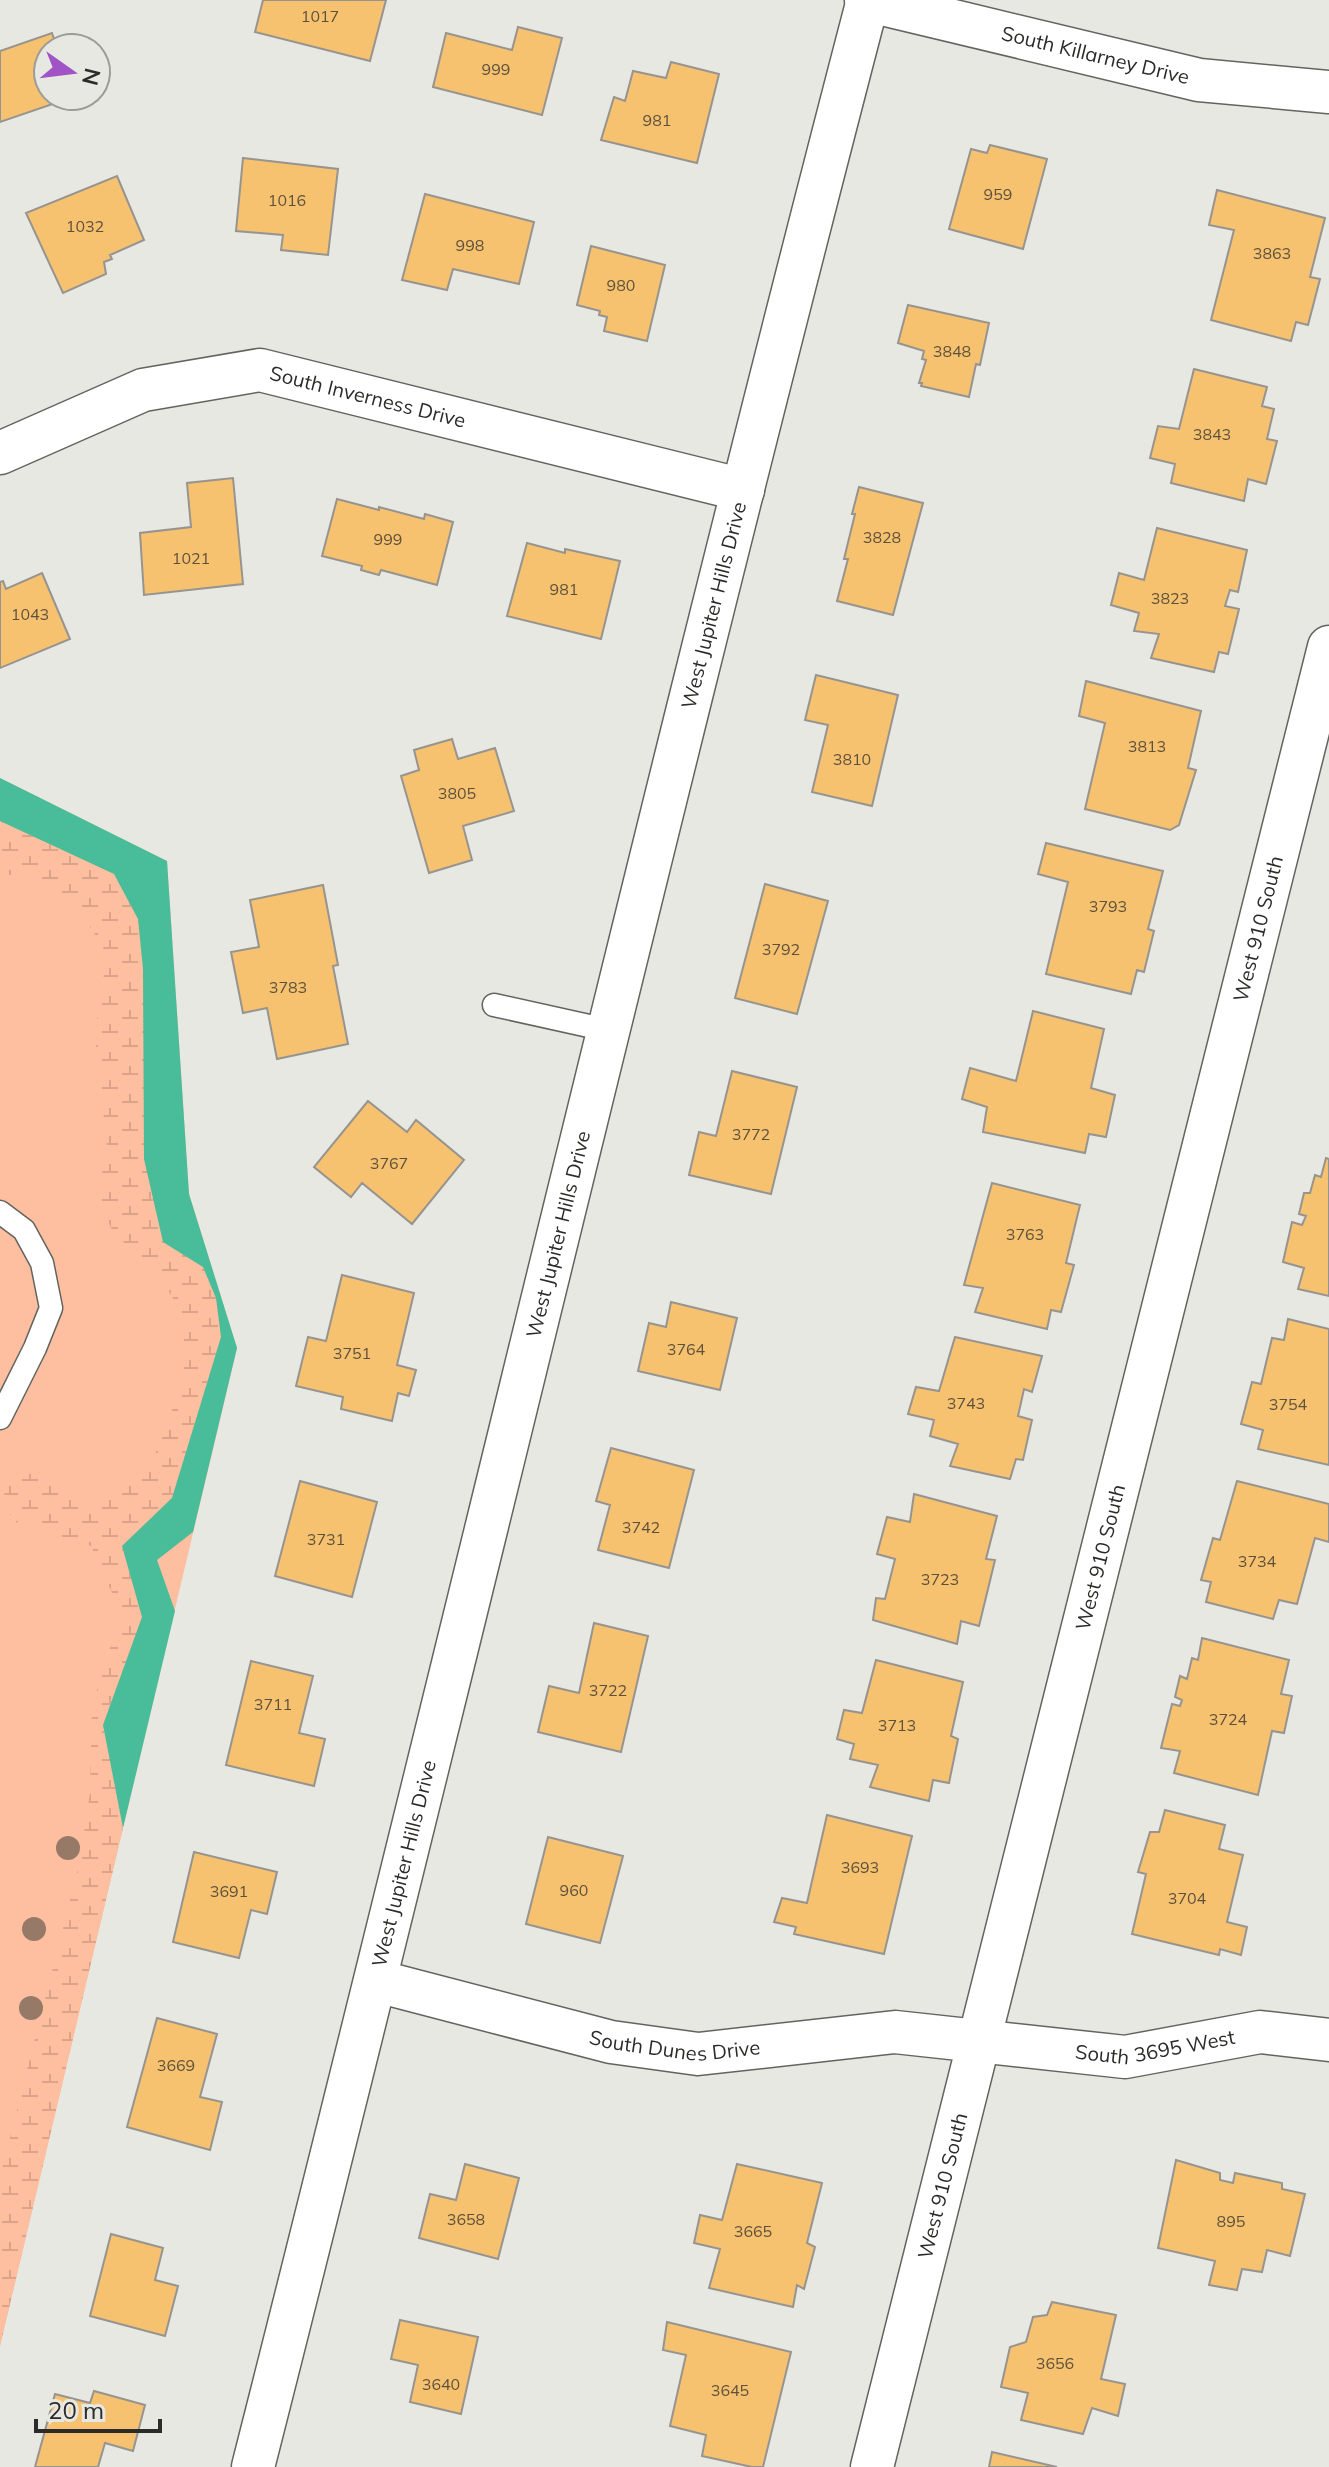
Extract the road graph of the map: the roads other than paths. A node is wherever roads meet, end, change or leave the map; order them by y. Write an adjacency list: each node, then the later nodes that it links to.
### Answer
1 (867, 0): 2 (street, South Killarney Drive); 4 (street, West Jupiter Hills Drive)
2 (1329, 92)
3 (0, 453): 4 (street, South Inverness Drive)
4 (743, 490): 7 (street, West Jupiter Hills Drive)
5 (1329, 647): 12 (street, West 910 South)
6 (494, 1005): 7 (lane)
7 (607, 1030): 10 (street, West Jupiter Hills Drive)
8 (0, 1212): 9 (lane)
9 (0, 1418)
10 (377, 1981): 12 (street, South Dunes Drive); 13 (street, West Jupiter Hills Drive)
11 (1329, 2040): 12 (street, South 3695 West)
12 (979, 2043): 14 (street, West 910 South)
13 (253, 2467)
14 (872, 2467)

